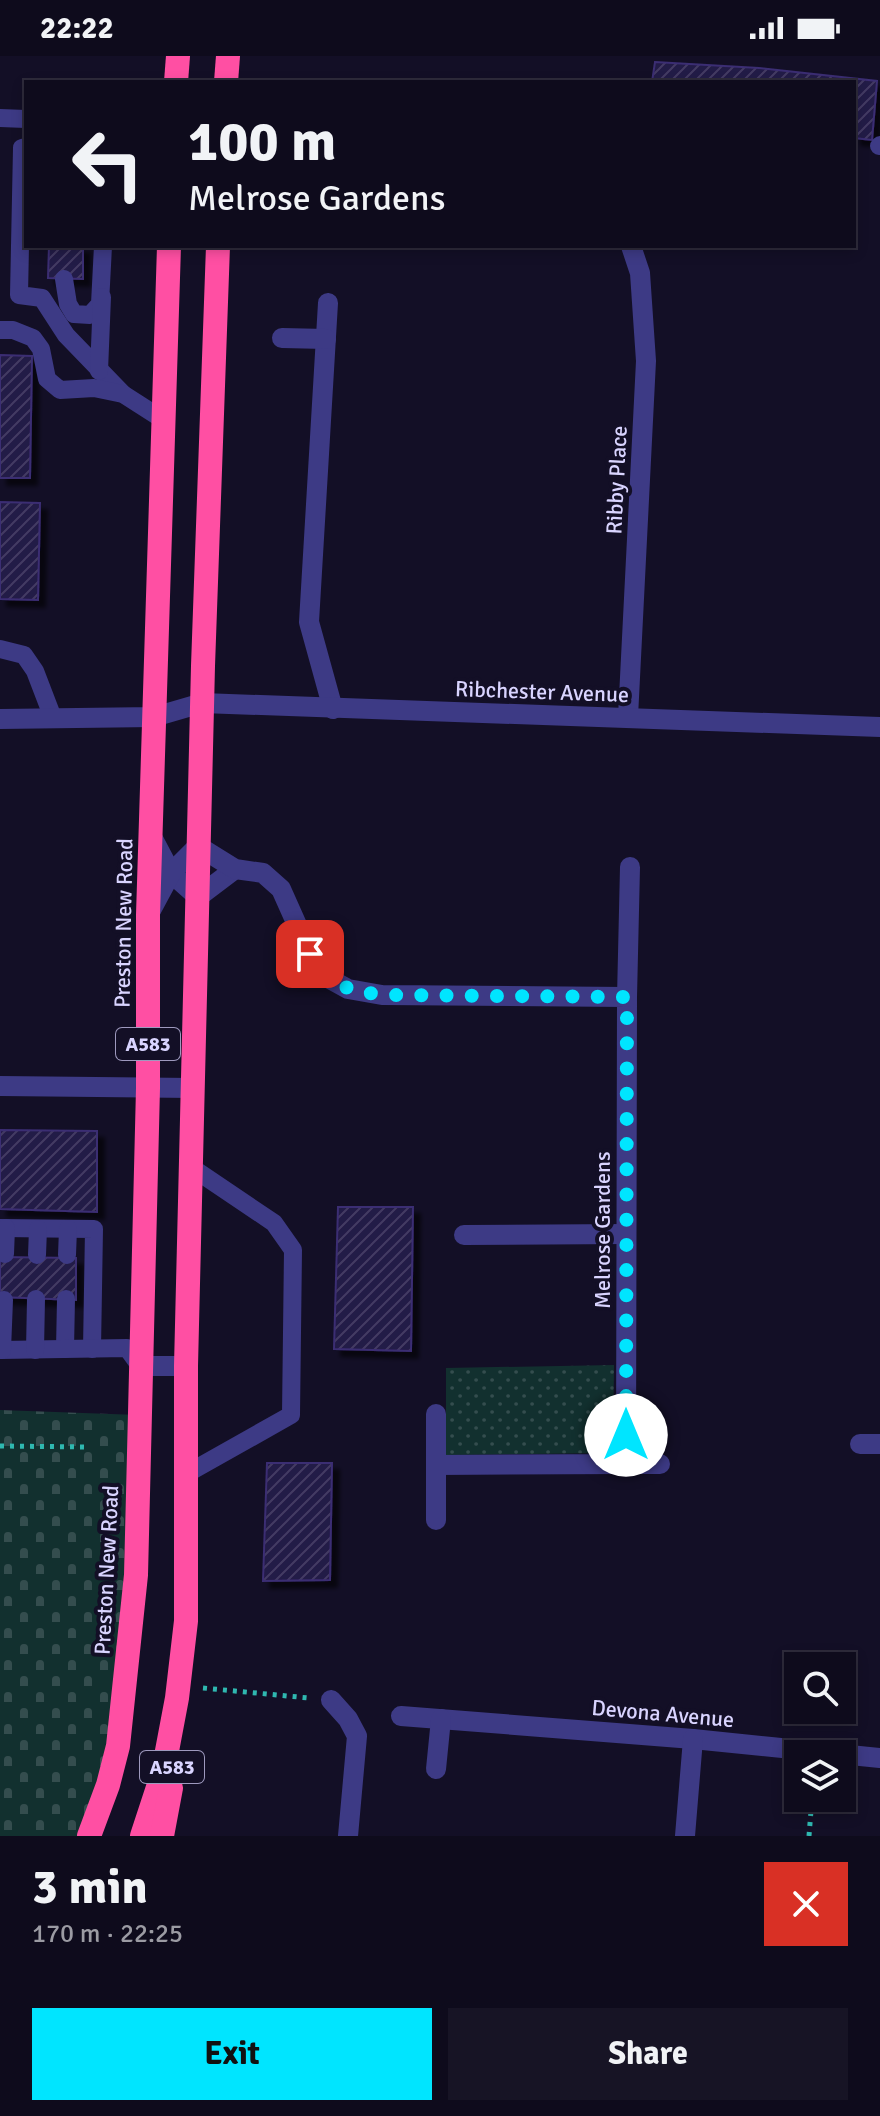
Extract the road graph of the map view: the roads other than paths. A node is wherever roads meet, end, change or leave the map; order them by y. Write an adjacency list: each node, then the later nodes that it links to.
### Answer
1 (178, 56): 3 (highway)
2 (228, 56): 4 (highway)
3 (176, 80)
4 (226, 80)
5 (0, 118): 6 (lane)
6 (24, 119)
7 (24, 148): 18 (lane)
8 (103, 248): 13 (lane)
9 (169, 248): 20 (highway, Preston New Road / A583)
10 (218, 248): 22 (highway, A583)
11 (632, 248): 25 (street, Ribby Place)
12 (64, 279): 13 (lane)
13 (102, 287): 18 (lane)
14 (328, 303): 17 (street)
15 (0, 330): 19 (lane)
16 (282, 338): 17 (street)
17 (326, 339): 23 (street)
18 (99, 371): 19 (lane)
19 (123, 394): 20 (lane)
20 (162, 419): 24 (highway, Preston New Road / A583)
21 (0, 649): 26 (lane)
22 (202, 703): 23 (street, Ribchester Avenue); 24 (street, Ribchester Avenue); 30 (highway, A583)
23 (333, 709): 25 (street, Ribchester Avenue)
24 (154, 717): 26 (street, Ribchester Avenue); 29 (highway, Preston New Road / A583)
25 (628, 717): 28 (street, Ribchester Avenue)
26 (53, 718): 27 (street, Ribchester Avenue)
27 (0, 719)
28 (880, 727)
29 (151, 835): 33 (street); 35 (highway, Preston New Road / A583)
30 (198, 846): 32 (street); 33 (street); 34 (highway, A583)
31 (630, 867): 36 (street, Melrose Gardens)
32 (235, 869): 34 (street); 36 (street)
33 (171, 873): 34 (street); 35 (street)
34 (198, 897): 39 (highway, A583)
35 (148, 915): 38 (highway, Preston New Road / A583)
36 (627, 997): 44 (street, Melrose Gardens)
37 (0, 1086): 38 (street)
38 (148, 1088): 39 (street); 56 (highway, Preston New Road / A583)
39 (193, 1088): 40 (highway, A583)
40 (191, 1167): 57 (highway, A583); 62 (lane)
41 (3, 1228): 42 (lane); 46 (lane)
42 (38, 1229): 43 (lane); 47 (lane)
43 (68, 1229): 48 (lane); 53 (lane)
44 (626, 1234): 45 (street); 59 (street, Melrose Gardens)
45 (464, 1235)
46 (5, 1254)
47 (37, 1255)
48 (67, 1255)
49 (36, 1299): 55 (lane)
50 (66, 1299): 52 (lane)
51 (4, 1300): 54 (lane)
52 (65, 1349): 53 (lane); 55 (lane)
53 (92, 1349): 56 (lane)
54 (1, 1350): 55 (lane)
55 (35, 1350)
56 (140, 1366): 57 (street); 71 (highway, Preston New Road / A583)
57 (186, 1366): 62 (highway, A583)
58 (436, 1414): 61 (street)
59 (626, 1464): 60 (street); 61 (street)
60 (660, 1464)
61 (436, 1465): 63 (street)
62 (188, 1473): 64 (highway, A583)
63 (436, 1520)
64 (178, 1692): 72 (highway, A583); 73 (highway, A583)
65 (331, 1700): 74 (street)
66 (401, 1716): 67 (street, Devona Avenue)
67 (441, 1719): 68 (street, Devona Avenue); 70 (street)
68 (693, 1739): 69 (street, Devona Avenue); 75 (street)
69 (880, 1758)
70 (436, 1769)
71 (89, 1836)
72 (142, 1836)
73 (162, 1836)
74 (348, 1836)
75 (685, 1836)

